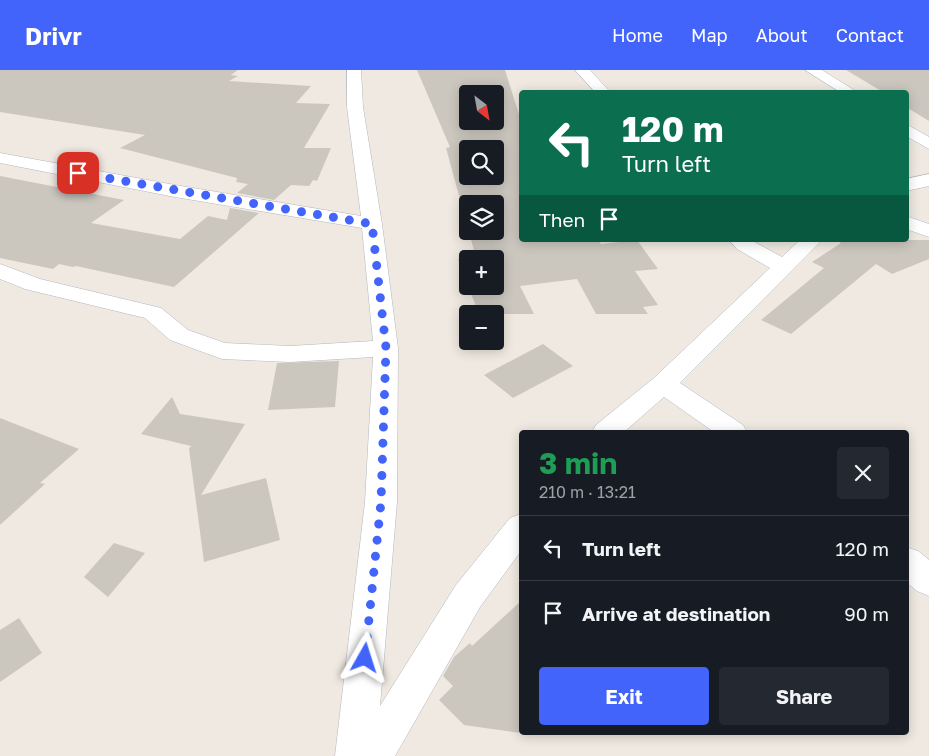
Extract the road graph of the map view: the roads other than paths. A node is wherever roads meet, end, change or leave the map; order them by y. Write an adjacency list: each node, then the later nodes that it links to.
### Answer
1 (354, 70): 12 (street)
2 (582, 70): 4 (street)
3 (812, 70): 5 (street)
4 (601, 90)
5 (847, 90)
6 (909, 131): 7 (street)
7 (929, 144)
8 (0, 158): 12 (street)
9 (929, 180): 10 (street)
10 (909, 184)
11 (909, 223): 13 (street)
12 (372, 224): 18 (street)
13 (929, 230)
14 (741, 242): 16 (street)
15 (810, 242): 16 (street)
16 (784, 267): 19 (street)
17 (0, 271): 18 (street)
18 (386, 348): 25 (street)
19 (663, 384): 20 (street); 21 (street)
20 (608, 430)
21 (730, 430)
22 (519, 530): 26 (street)
23 (909, 563): 24 (street)
24 (929, 580)
25 (355, 756)
26 (372, 756)

